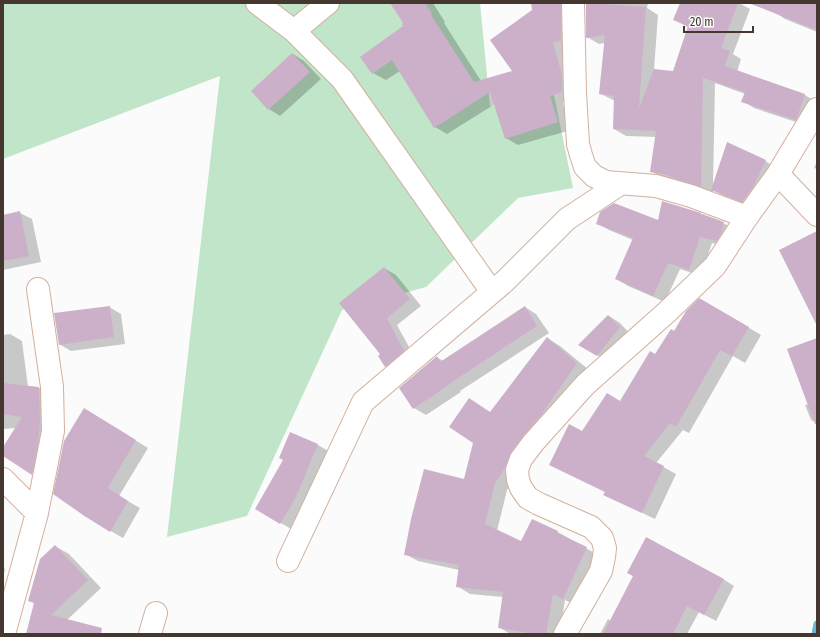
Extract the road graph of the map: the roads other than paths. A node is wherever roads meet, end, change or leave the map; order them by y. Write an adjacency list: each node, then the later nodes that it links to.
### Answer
1 (256, 3): 4 (street)
2 (328, 3): 4 (street)
3 (573, 3): 7 (street)
4 (294, 31): 11 (street)
5 (817, 109): 6 (street)
6 (778, 174): 8 (street); 9 (street)
7 (620, 184): 9 (street); 11 (street)
8 (817, 214)
9 (747, 217): 18 (street)
10 (38, 289): 13 (street)
11 (492, 292): 14 (street)
12 (3, 479): 13 (street)
13 (37, 513): 16 (street)
14 (288, 561)
15 (156, 613): 17 (street)
16 (4, 634)
17 (150, 634)
18 (564, 634)

